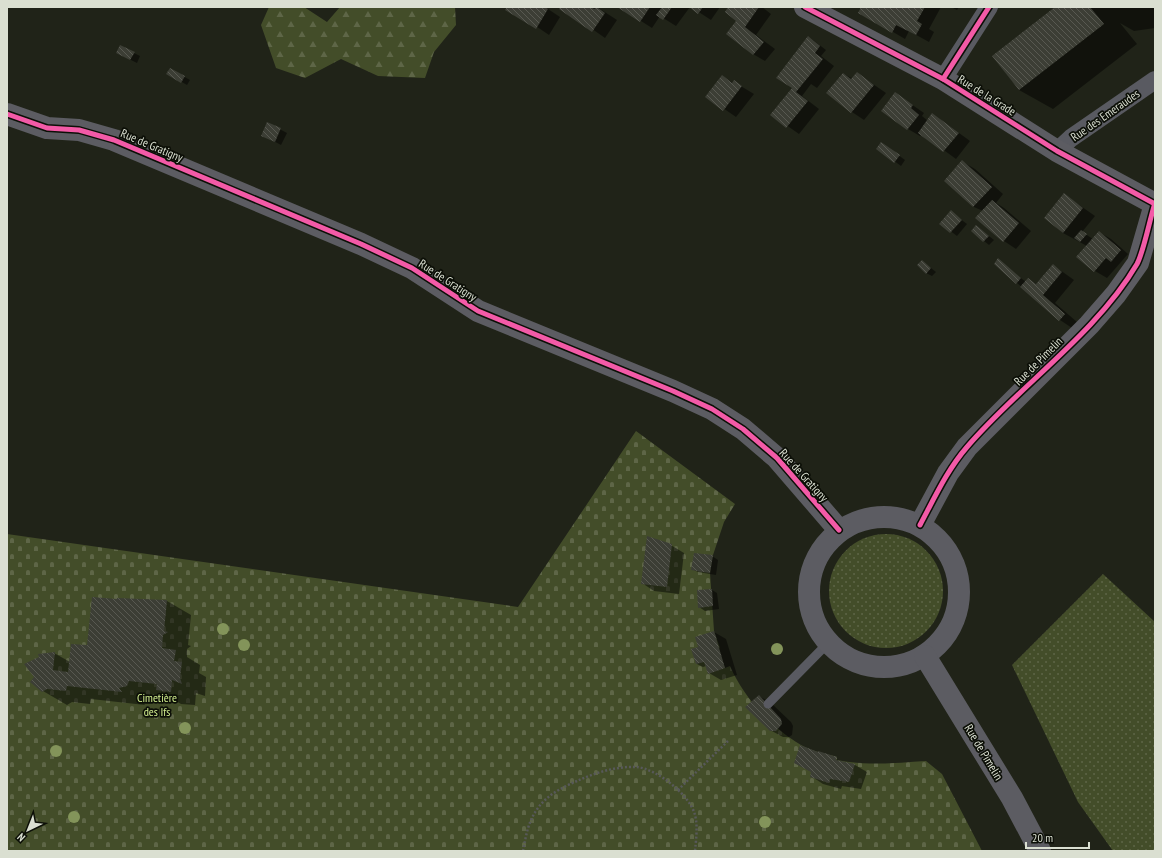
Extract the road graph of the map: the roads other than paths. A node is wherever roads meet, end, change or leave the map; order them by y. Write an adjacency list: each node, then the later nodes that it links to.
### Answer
1 (805, 7): 3 (street, Rue de la Grade)
2 (989, 7): 3 (street)
3 (943, 79): 6 (street, Rue de la Grade)
4 (1155, 80): 6 (street, Rue des Emeraudes)
5 (7, 114): 9 (street, Rue de Gratigny)
6 (1057, 151): 7 (street, Rue de la Grade)
7 (1155, 203): 8 (street, Rue de Pimelin)
8 (920, 525): 9 (street); 11 (street)
9 (839, 530): 10 (street)
10 (828, 643): 11 (street); 12 (lane)
11 (925, 656): 13 (street, Rue de Pimelin)
12 (768, 704)
13 (1040, 851)

